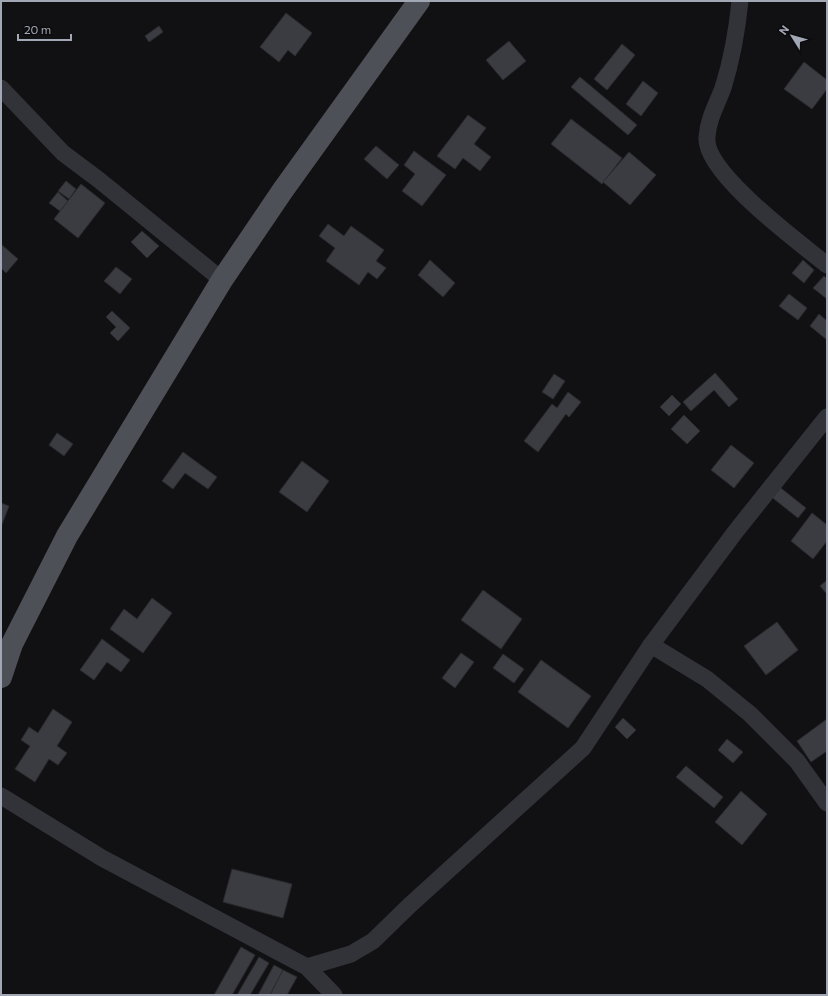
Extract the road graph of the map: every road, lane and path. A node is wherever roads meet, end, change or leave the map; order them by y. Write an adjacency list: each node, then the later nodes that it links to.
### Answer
1 (419, 1): 5 (main road)
2 (740, 1): 4 (street)
3 (1, 88): 5 (street)
4 (827, 265)
5 (222, 280): 7 (main road)
6 (827, 417): 8 (street)
7 (6, 641): 9 (main road)
8 (651, 645): 11 (street); 12 (street)
9 (1, 677)
10 (1, 796): 12 (street)
11 (827, 803)
12 (307, 967): 13 (street)
13 (333, 994)

